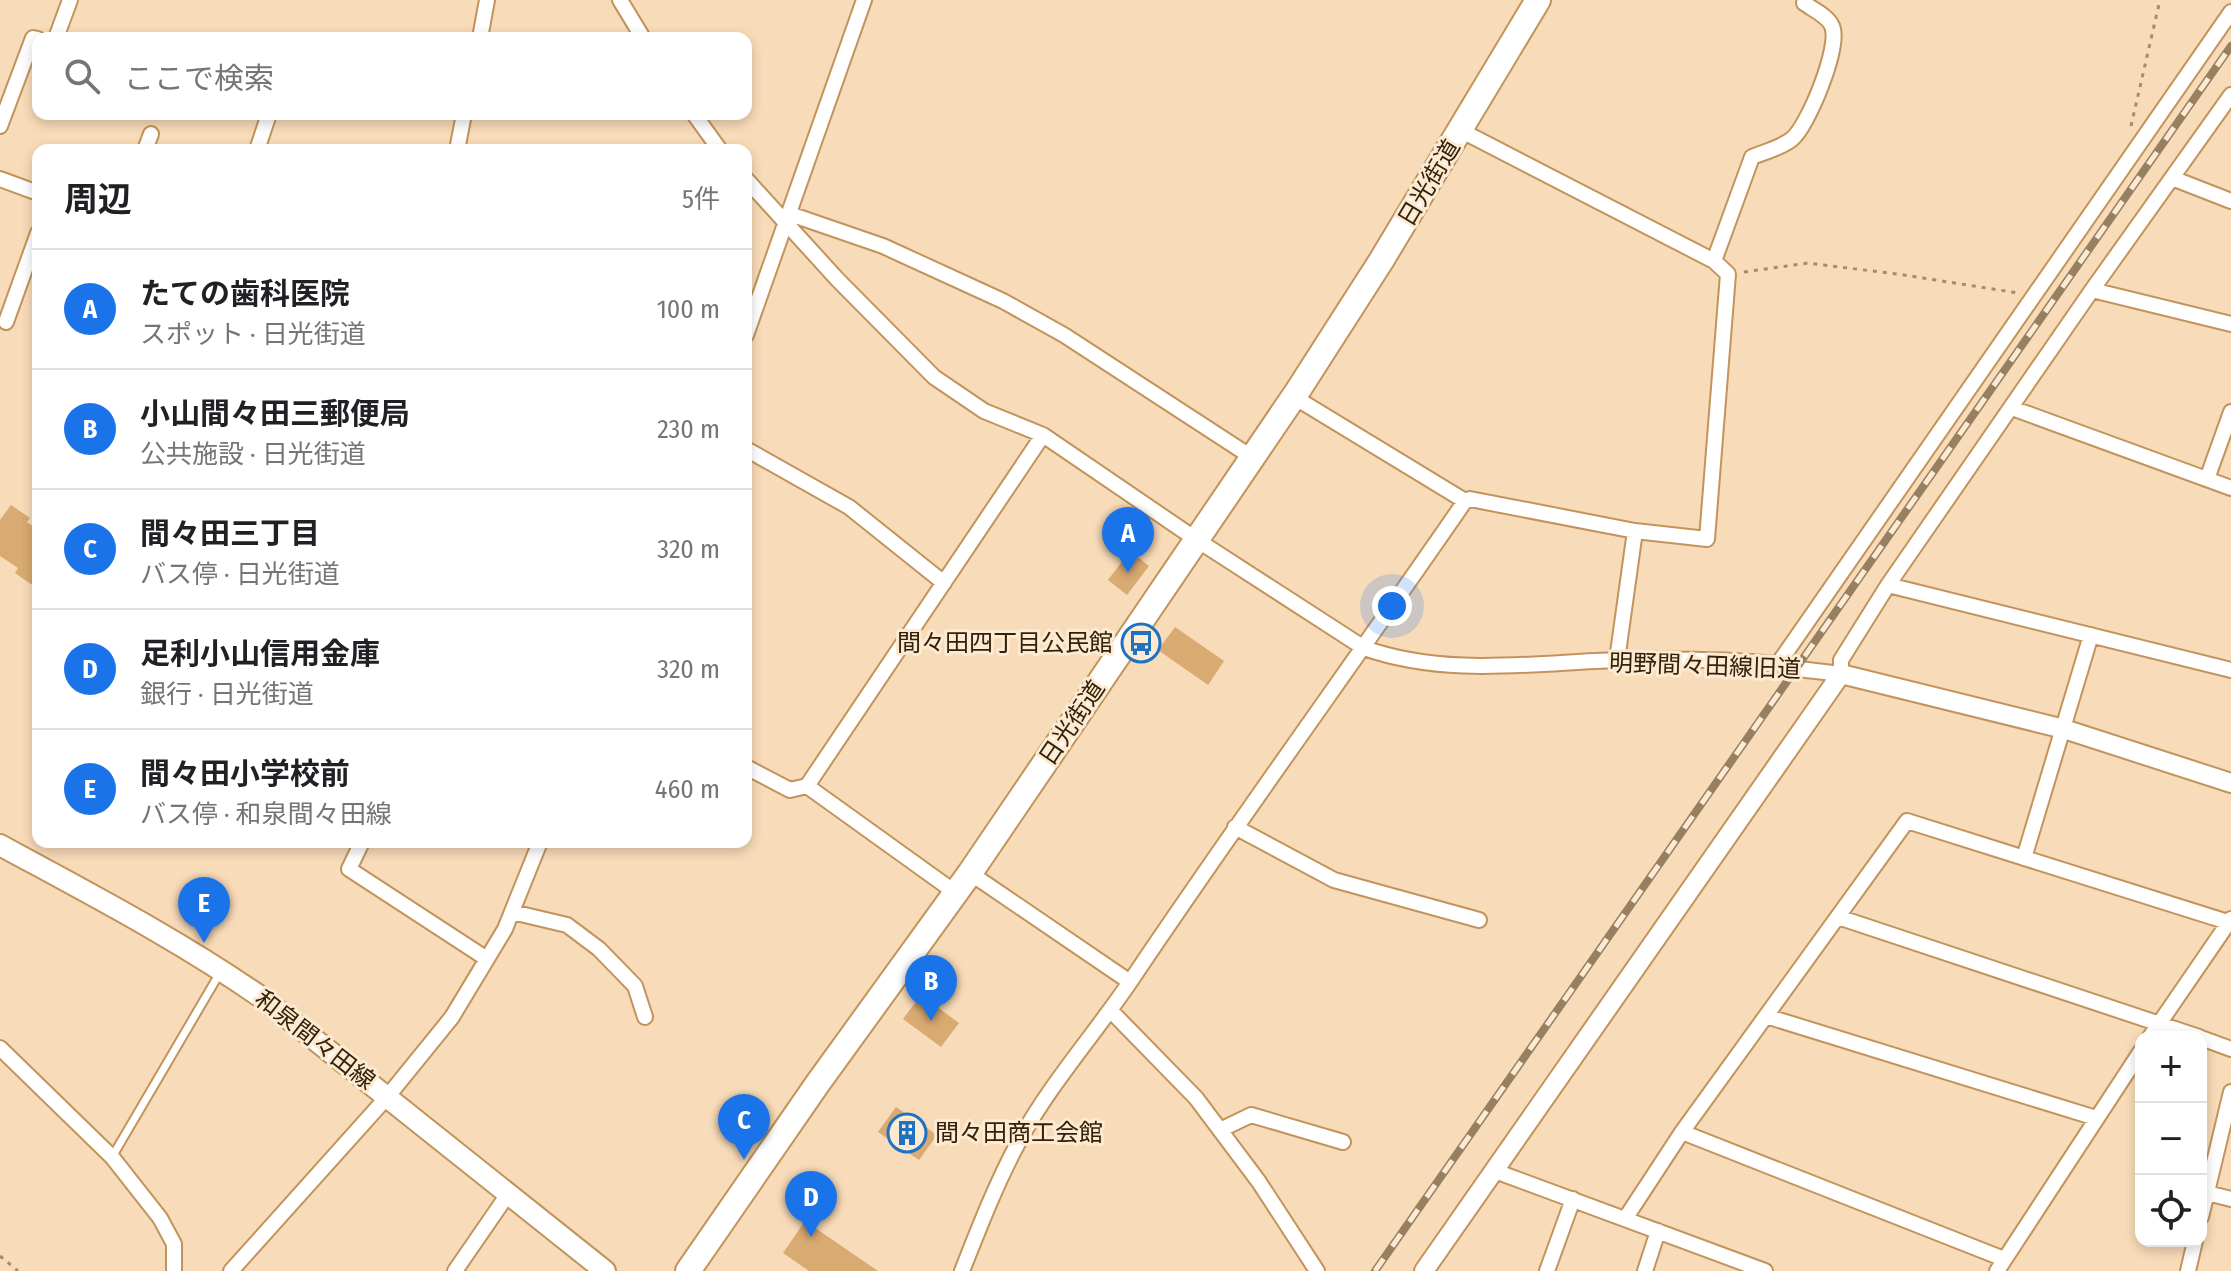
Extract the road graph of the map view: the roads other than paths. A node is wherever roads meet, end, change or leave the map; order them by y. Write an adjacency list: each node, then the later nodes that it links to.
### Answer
1 (70, 0): 8 (street)
2 (487, 0): 9 (street)
3 (620, 0): 10 (street)
4 (864, 0): 28 (street)
5 (1533, 2): 17 (highway, 日光街道)
6 (1804, 3): 30 (street)
7 (2231, 12): 51 (street)
8 (58, 32)
9 (481, 32)
10 (639, 32)
11 (32, 41): 16 (street)
12 (2231, 95): 23 (street)
13 (267, 120): 20 (street)
14 (463, 120): 21 (street)
15 (698, 120): 22 (street)
16 (0, 126)
17 (1460, 130): 30 (street); 35 (highway, 日光街道)
18 (151, 134): 19 (street)
19 (147, 144)
20 (259, 144)
21 (458, 144)
22 (716, 144)
23 (2172, 178): 27 (street); 31 (street)
24 (0, 179): 26 (street)
25 (752, 185): 28 (street, 明野間々田線旧道)
26 (32, 191)
27 (2231, 201)
28 (788, 220): 32 (street); 38 (street, 明野間々田線旧道); 40 (street)
29 (32, 250): 33 (street)
30 (1714, 261): 44 (street)
31 (2092, 290): 34 (street); 36 (street)
32 (752, 319)
33 (6, 322)
34 (2231, 324)
35 (1294, 397): 40 (highway, 日光街道); 43 (street)
36 (2012, 408): 41 (street); 47 (street)
37 (2231, 412): 41 (street)
38 (1043, 435): 45 (street, 明野間々田線旧道); 46 (street)
39 (752, 452): 46 (street)
40 (1253, 458): 45 (highway, 日光街道)
41 (2207, 479): 42 (street)
42 (2231, 488)
43 (1465, 501): 44 (street); 49 (street)
44 (1635, 531): 50 (street)
45 (1197, 540): 49 (street, 明野間々田線旧道); 63 (highway, 日光街道)
46 (944, 583): 57 (street)
47 (1888, 585): 48 (street); 53 (street)
48 (2091, 635): 52 (street); 54 (street)
49 (1364, 648): 50 (street, 明野間々田線旧道); 58 (street)
50 (1617, 660): 51 (street, 明野間々田線旧道)
51 (1778, 664): 53 (street, 明野間々田線旧道)
52 (2231, 670)
53 (1841, 674): 54 (street, 明野間々田線旧道); 88 (street)
54 (2064, 729): 56 (street, 明野間々田線旧道); 62 (street)
55 (752, 770): 57 (street)
56 (2231, 783)
57 (807, 786): 63 (street)
58 (1235, 827): 66 (street); 70 (street)
59 (0, 845): 69 (main road, 和泉間々田線)
60 (359, 848): 68 (street)
61 (538, 848): 64 (street)
62 (2024, 858): 65 (street); 67 (street)
63 (963, 883): 70 (street); 101 (highway, 日光街道)
64 (512, 912): 68 (street); 73 (street)
65 (1838, 917): 72 (street); 74 (street)
66 (1479, 920)
67 (2230, 921): 74 (street)
68 (487, 959): 82 (street)
69 (222, 969): 82 (main road, 和泉間々田線); 87 (lane)
70 (1130, 982): 71 (street)
71 (1110, 1010): 84 (street); 102 (street)
72 (1766, 1016): 83 (street); 85 (street)
73 (645, 1017)
74 (2160, 1023): 75 (street); 76 (street)
75 (2154, 1031)
76 (2183, 1031)
77 (2207, 1040): 79 (street)
78 (0, 1048): 87 (street)
79 (2231, 1049)
80 (2135, 1060): 83 (street)
81 (2231, 1092): 89 (street)
82 (388, 1096): 90 (main road, 和泉間々田線); 98 (street)
83 (2096, 1118): 96 (street)
84 (1220, 1130): 86 (street); 103 (street)
85 (1682, 1132): 93 (street); 96 (street)
86 (1343, 1142)
87 (112, 1157): 97 (street)
88 (1495, 1171): 91 (street); 104 (street)
89 (2207, 1193): 92 (street)
90 (508, 1194): 99 (street); 100 (main road, 和泉間々田線)
91 (1573, 1199): 93 (street); 105 (street)
92 (2231, 1199)
93 (1625, 1219): 94 (street)
94 (1658, 1231): 106 (street); 107 (street)
95 (2194, 1247): 108 (street)
96 (2001, 1265)
97 (174, 1271)
98 (231, 1271)
99 (455, 1271)
100 (605, 1271)
101 (688, 1271)
102 (962, 1271)
103 (1317, 1271)
104 (1424, 1271)
105 (1547, 1271)
106 (1645, 1271)
107 (1765, 1271)
108 (2188, 1271)

